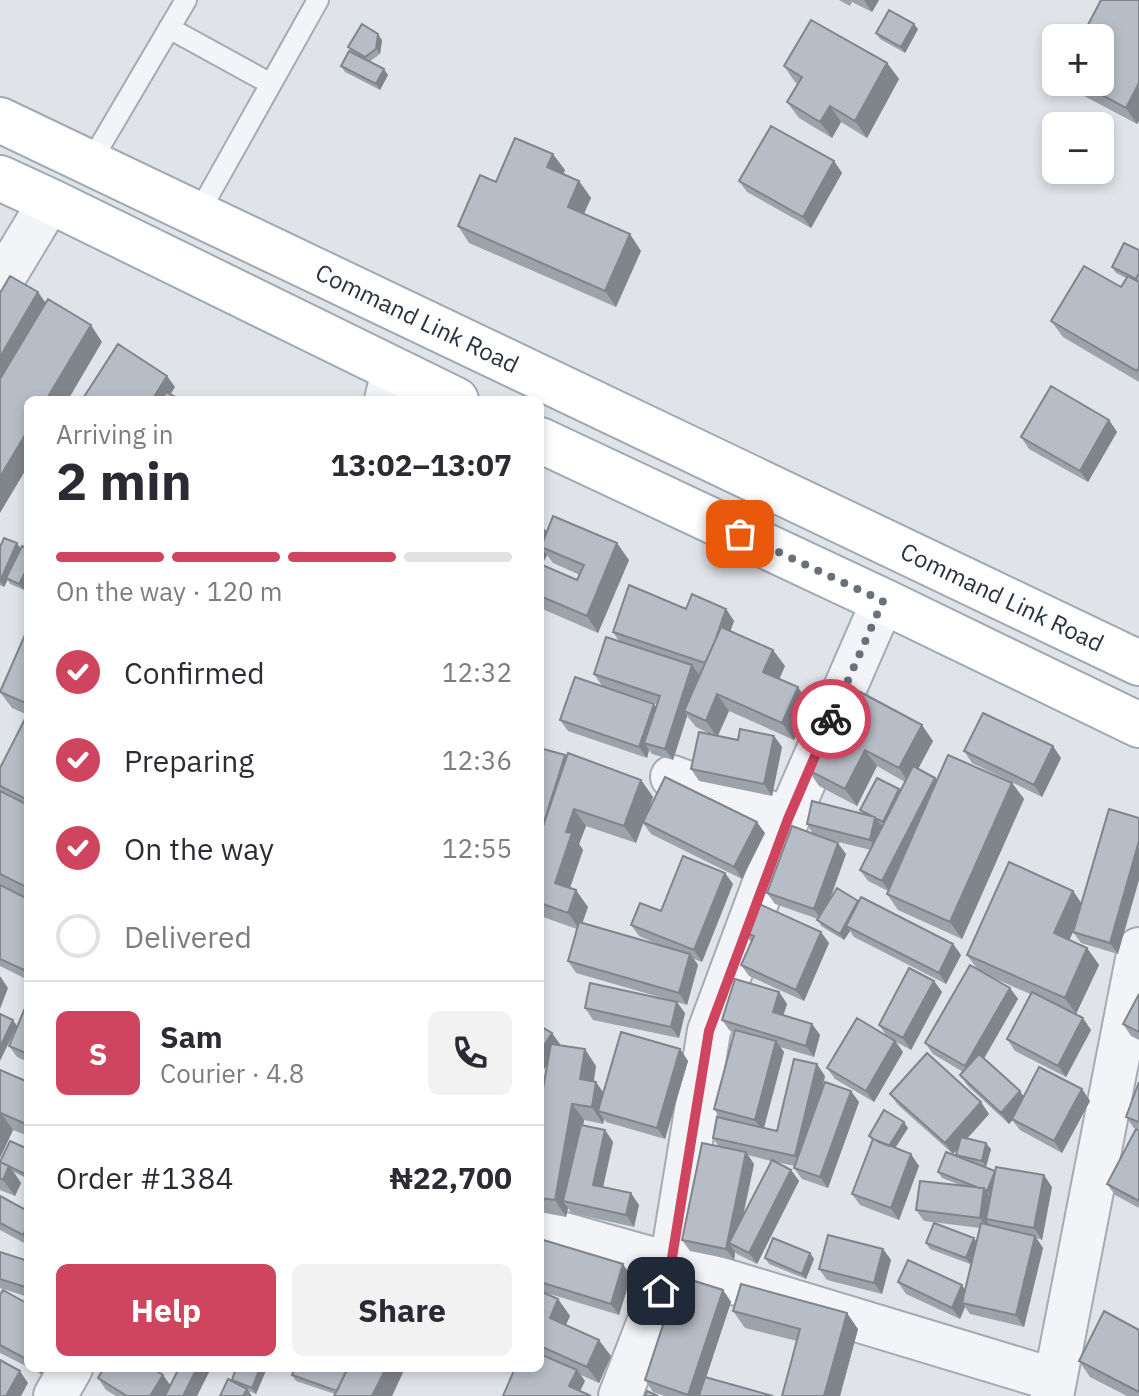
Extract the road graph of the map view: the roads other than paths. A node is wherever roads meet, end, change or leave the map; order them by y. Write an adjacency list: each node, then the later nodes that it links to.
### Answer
1 (186, 0): 3 (lane)
2 (313, 2): 4 (lane)
3 (169, 28): 4 (lane); 6 (lane)
4 (271, 84): 9 (lane)
5 (0, 120): 6 (main road, Command Link Road)
6 (90, 163): 9 (main road, Command Link Road)
7 (0, 178): 8 (main road)
8 (50, 201): 10 (street); 11 (main road)
9 (198, 214): 15 (main road, Command Link Road)
10 (0, 284)
11 (389, 385): 12 (main road)
12 (438, 396)
13 (544, 442): 14 (main road)
14 (883, 601): 16 (main road); 18 (street)
15 (1139, 663)
16 (1139, 725)
17 (672, 777): 18 (street)
18 (788, 819): 21 (street)
19 (1139, 949): 23 (street)
20 (544, 1230): 21 (street)
21 (671, 1264): 23 (street); 25 (street)
22 (69, 1372): 24 (street)
23 (1053, 1388)
24 (55, 1396)
25 (620, 1396)

